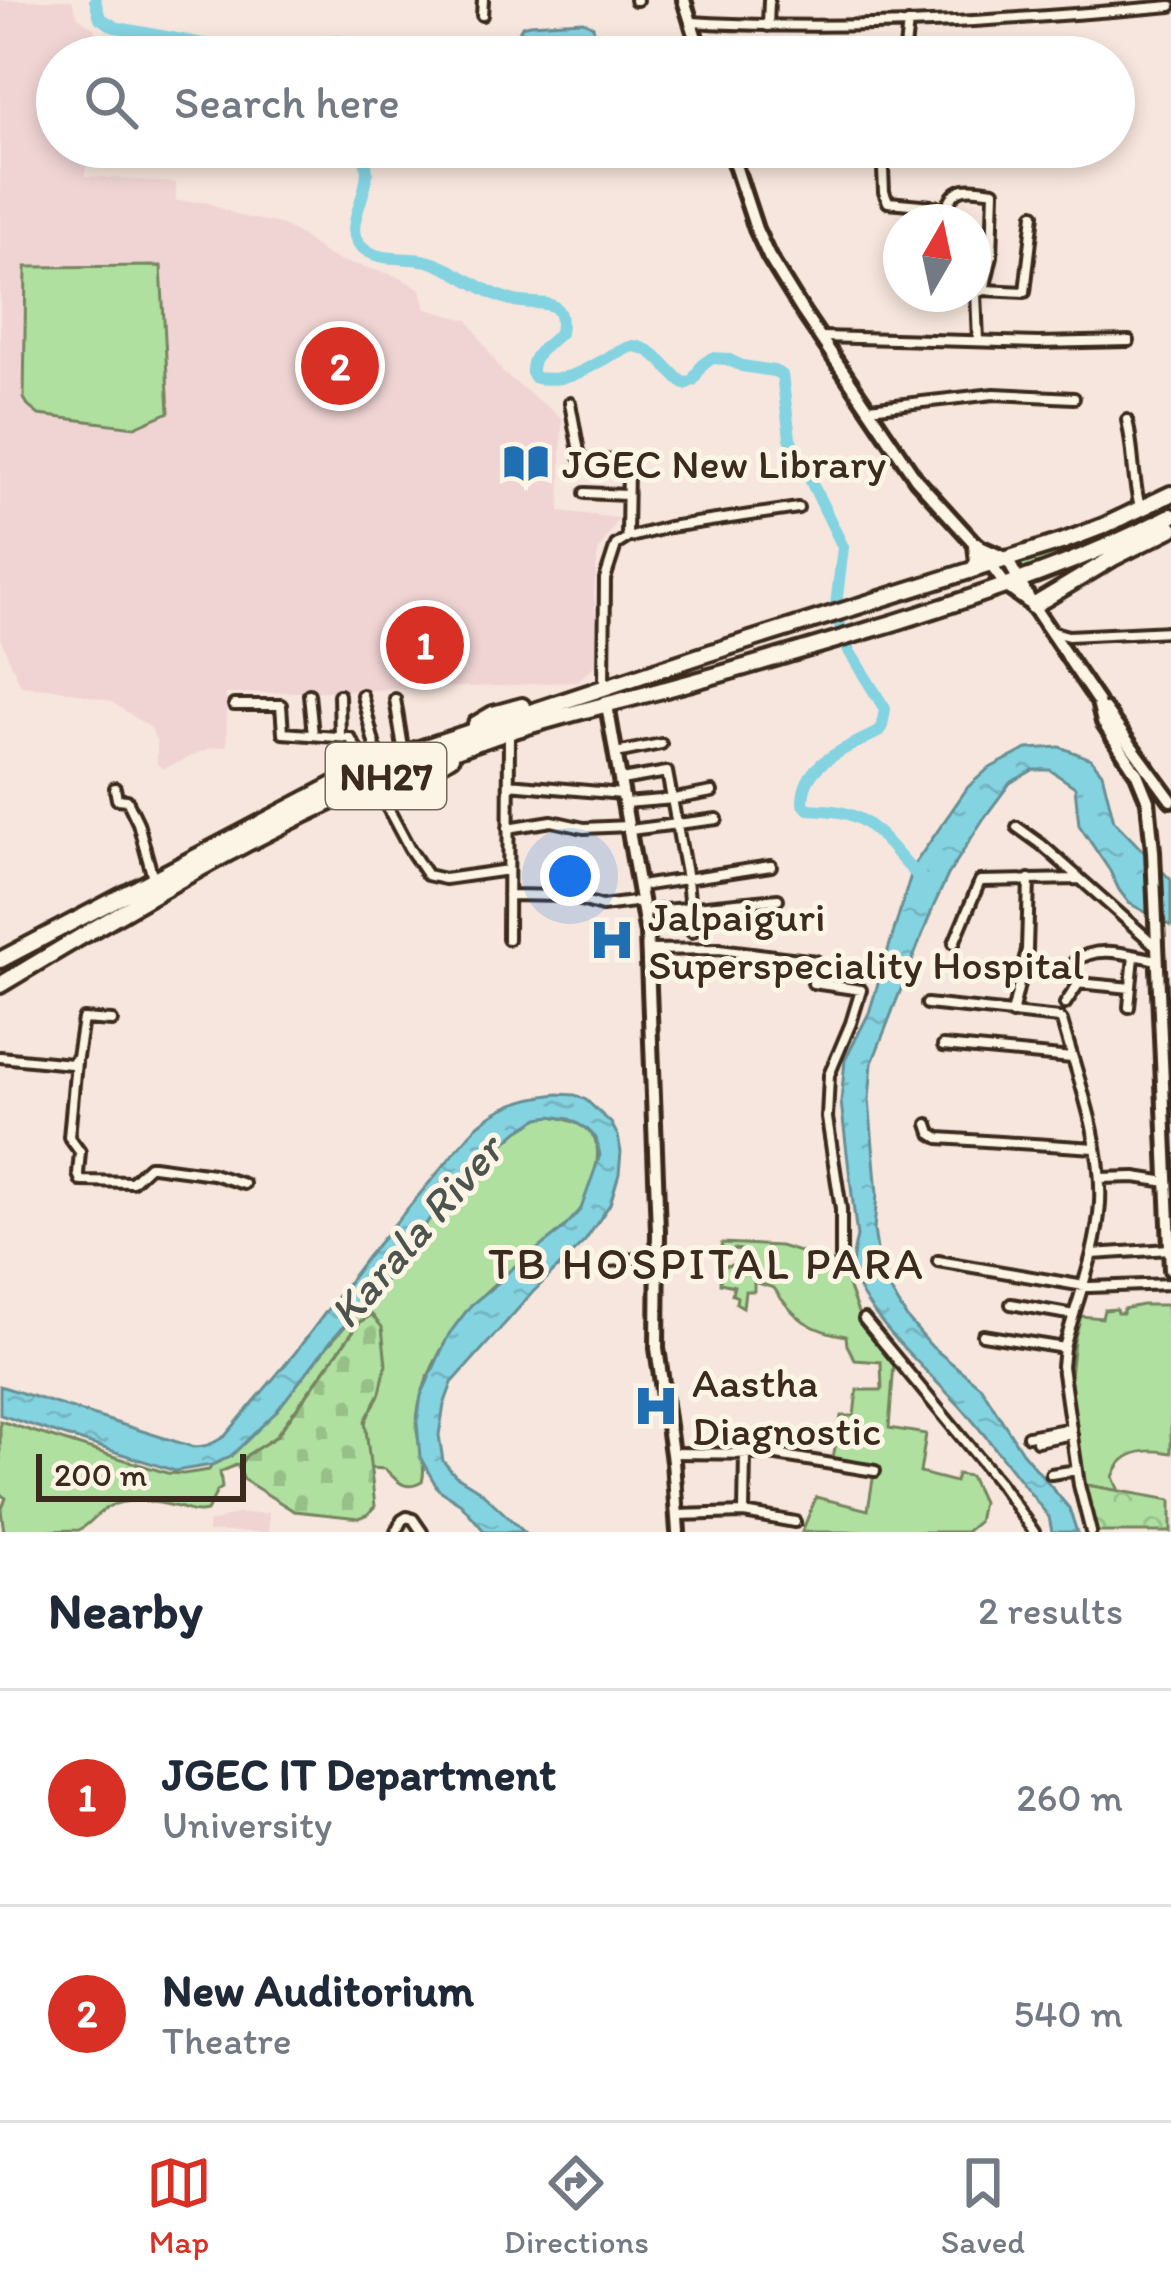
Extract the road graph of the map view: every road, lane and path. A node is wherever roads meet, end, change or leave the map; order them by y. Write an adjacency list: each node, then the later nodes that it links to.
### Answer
1 (483, 0): 7 (street)
2 (684, 0): 8 (main road)
3 (769, 0): 10 (street)
4 (1109, 0): 6 (street)
5 (1171, 6): 6 (street)
6 (1112, 12): 9 (street)
7 (482, 15)
8 (690, 22): 10 (street); 11 (main road)
9 (908, 22): 10 (street); 12 (street)
10 (768, 26)
11 (695, 36)
12 (906, 36)
13 (736, 168): 21 (main road)
14 (883, 168): 15 (street)
15 (910, 204)
16 (949, 204): 18 (street)
17 (1034, 214): 19 (street)
18 (991, 260)
19 (991, 290)
20 (976, 312): 23 (street)
21 (819, 337): 23 (street); 26 (main road)
22 (1130, 340): 23 (street)
23 (978, 341)
24 (1074, 398): 26 (street)
25 (570, 403): 30 (street)
26 (868, 408): 36 (main road)
27 (1127, 420): 32 (street)
28 (585, 493): 30 (street)
29 (1171, 494): 32 (highway, NH27)
30 (626, 495): 35 (street)
31 (798, 508): 35 (street)
32 (1141, 509): 37 (highway, NH27)
33 (1171, 516): 39 (highway, NH27)
34 (1171, 529): 42 (highway)
35 (627, 538): 45 (street)
36 (976, 545): 37 (main road); 38 (main road); 40 (highway)
37 (1007, 560): 38 (highway, NH27); 41 (main road)
38 (990, 565): 40 (highway, NH27); 41 (main road)
39 (1057, 568): 41 (highway, NH27); 42 (highway)
40 (973, 570): 45 (highway, NH27)
41 (1014, 584): 42 (main road); 52 (highway, NH27)
42 (1033, 606): 44 (main road)
43 (1171, 631): 44 (street)
44 (1065, 642): 50 (main road)
45 (604, 687): 52 (highway); 56 (highway, NH27)
46 (309, 694): 54 (street)
47 (339, 695): 55 (street)
48 (362, 695): 60 (street)
49 (395, 699): 59 (street)
50 (1098, 701): 70 (main road); 93 (main road)
51 (234, 705): 54 (street)
52 (607, 705): 53 (highway, NH27); 58 (main road)
53 (509, 732): 56 (highway, NH27); 63 (street)
54 (313, 735): 55 (street)
55 (340, 737): 61 (street)
56 (464, 741): 59 (highway, NH27); 64 (highway, NH27); 66 (highway, NH27)
57 (661, 744): 58 (street)
58 (616, 753): 62 (main road)
59 (404, 754): 60 (highway, NH27)
60 (384, 762): 61 (highway, NH27)
61 (369, 769): 82 (highway, NH27)
62 (621, 780): 68 (main road); 69 (street)
63 (508, 784): 68 (street); 74 (street)
64 (376, 786): 66 (highway, NH27); 78 (street)
65 (115, 788): 82 (street)
66 (351, 792): 97 (highway, NH27)
67 (712, 792): 69 (street)
68 (624, 799): 69 (street); 75 (main road)
69 (674, 799): 72 (street)
70 (1171, 800)
71 (717, 819): 72 (street)
72 (678, 824): 75 (street); 79 (street)
73 (1017, 827): 81 (street)
74 (508, 828): 75 (street); 78 (street)
75 (630, 828): 83 (main road)
76 (577, 855): 85 (street)
77 (771, 866): 79 (street)
78 (508, 870): 84 (street)
79 (687, 879): 83 (street); 88 (street)
80 (1029, 879): 81 (street); 91 (street); 102 (street)
81 (1081, 879): 93 (street)
82 (153, 880): 95 (highway, NH27)
83 (640, 886): 87 (main road)
84 (508, 895): 85 (street); 90 (street)
85 (573, 897): 87 (street)
86 (778, 899): 88 (street)
87 (644, 906): 88 (street); 92 (main road)
88 (690, 908): 89 (street)
89 (692, 932)
90 (508, 939)
91 (955, 943)
92 (648, 950): 116 (main road); 117 (street)
93 (1157, 953): 94 (street); 108 (main road)
94 (1134, 956): 96 (street); 98 (street)
95 (0, 960)
96 (1078, 983): 98 (street); 100 (street)
97 (0, 985)
98 (1131, 988): 101 (street)
99 (927, 1004): 102 (street)
100 (1065, 1004)
101 (1129, 1007)
102 (1012, 1014): 106 (street)
103 (112, 1021): 107 (street)
104 (943, 1046): 106 (street)
105 (0, 1057): 107 (street)
106 (1072, 1058): 110 (street)
107 (76, 1063): 113 (street)
108 (1168, 1114): 111 (main road)
109 (928, 1124): 110 (street)
110 (1095, 1148): 112 (street)
111 (1168, 1174): 112 (street); 114 (main road)
112 (1100, 1178): 115 (street)
113 (244, 1184)
114 (1170, 1249): 115 (street); 120 (main road)
115 (1092, 1254): 122 (street)
116 (658, 1258): 118 (street); 131 (main road)
117 (841, 1260)
118 (605, 1261)
119 (938, 1261): 122 (street)
120 (1171, 1270)
121 (1171, 1284): 122 (street)
122 (1082, 1285): 124 (street)
123 (1011, 1304): 124 (street)
124 (1074, 1315): 127 (street)
125 (864, 1318): 141 (street)
126 (983, 1335): 127 (street)
127 (1064, 1348): 128 (street)
128 (1071, 1431): 129 (street); 132 (street)
129 (1033, 1438)
130 (745, 1453): 131 (street); 133 (street); 135 (street)
131 (672, 1454): 136 (main road)
132 (1077, 1470): 134 (street); 142 (street)
133 (875, 1471)
134 (1051, 1474)
135 (744, 1513): 136 (street); 137 (street)
136 (677, 1515): 140 (main road)
137 (795, 1522)
138 (396, 1532): 139 (street)
139 (422, 1532)
140 (678, 1532)
141 (1034, 1532)
142 (1091, 1532)

